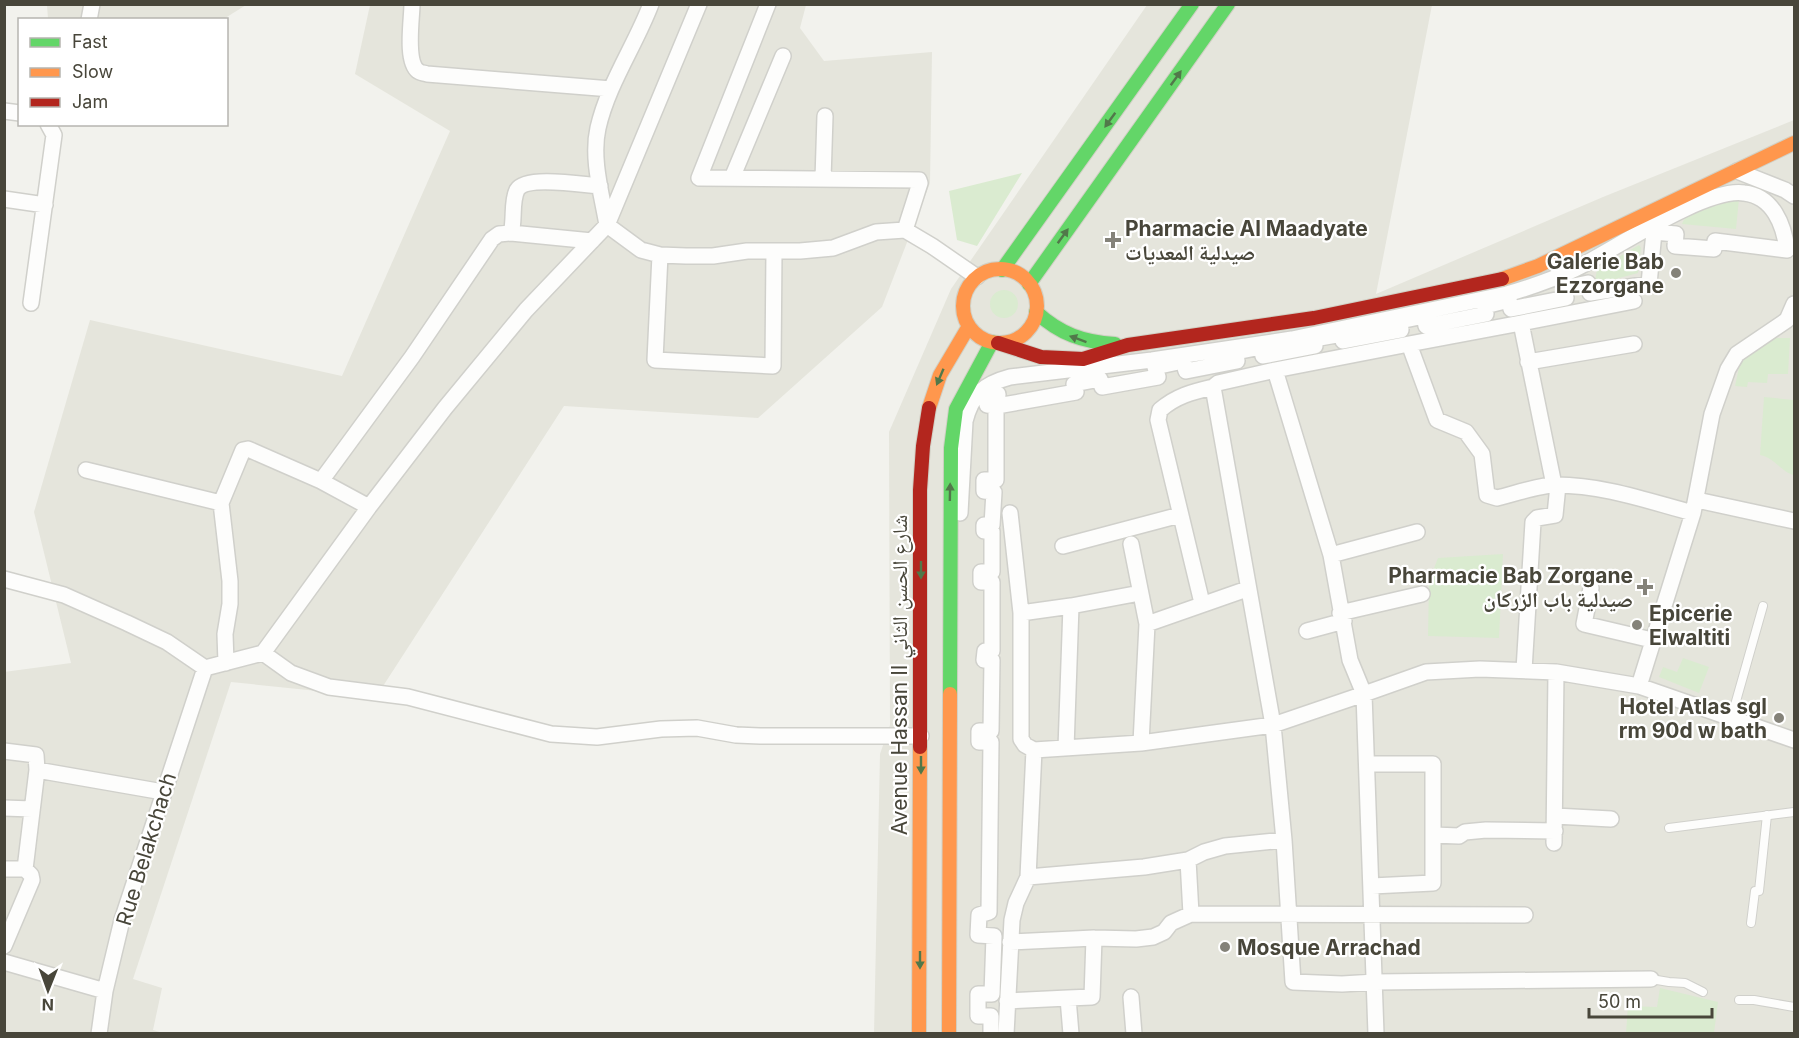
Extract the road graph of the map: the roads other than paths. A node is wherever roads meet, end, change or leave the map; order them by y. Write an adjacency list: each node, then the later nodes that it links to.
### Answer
1 (412, 4): 8 (street)
2 (651, 4): 8 (street)
3 (699, 4): 19 (street)
4 (768, 4): 13 (street)
5 (1192, 4): 25 (main road, one-way to 25)
6 (1228, 4): 27 (main road, one-way to 6)
7 (783, 56): 13 (street)
8 (611, 89): 15 (street)
9 (825, 116): 14 (street)
10 (49, 126): 18 (street)
11 (1794, 143): 12 (main road)
12 (1737, 171): 16 (street); 37 (main road)
13 (732, 178): 14 (street)
14 (824, 179): 20 (street)
15 (600, 186): 19 (street); 21 (street)
16 (1794, 196)
17 (4, 199): 18 (street)
18 (45, 205): 29 (street)
19 (607, 225): 22 (street); 24 (street)
20 (905, 230): 23 (street); 26 (street)
21 (511, 232): 22 (street); 42 (street)
22 (591, 241): 45 (street)
23 (774, 251): 24 (street); 24 (street)
24 (660, 255)
25 (1002, 270): 26 (main road); 27 (main road)
26 (978, 277): 33 (main road)
27 (1029, 284): 31 (main road)
28 (1634, 301): 32 (street)
29 (31, 303)
30 (1794, 304): 46 (street)
31 (1036, 312): 34 (main road); 37 (main road, one-way to 31)
32 (1521, 323): 35 (street); 38 (street)
33 (969, 326): 34 (main road); 76 (main road, Avenue Hassan II شارع الحسن الثاني, one-way to 76)
34 (995, 343): 37 (main road); 119 (main road, one-way to 34)
35 (1409, 344): 39 (street); 43 (street)
36 (1634, 344): 38 (street)
37 (1128, 345)
38 (1528, 362): 43 (street)
39 (1275, 370): 40 (street); 53 (street)
40 (1213, 387): 48 (street); 56 (street)
41 (86, 471): 44 (street)
42 (321, 481): 44 (street); 45 (street)
43 (1556, 485): 46 (street); 70 (street)
44 (221, 503): 68 (street)
45 (369, 507): 67 (street)
46 (1695, 507): 49 (street); 66 (street)
47 (1010, 513): 62 (street)
48 (1180, 515): 52 (street); 59 (street)
49 (1794, 521)
50 (1417, 532): 53 (street)
51 (1131, 544): 57 (street)
52 (1062, 546)
53 (1331, 555): 63 (street)
54 (4, 579): 69 (street)
55 (1591, 588): 66 (street)
56 (1247, 589): 59 (street); 75 (street)
57 (1140, 593): 60 (street); 64 (street)
58 (1422, 594): 63 (street)
59 (1202, 603): 64 (street)
60 (1071, 606): 62 (street); 79 (street)
61 (1763, 606): 74 (lane)
62 (1021, 614): 80 (street)
63 (1342, 617): 65 (street); 73 (street)
64 (1147, 624): 78 (street)
65 (1307, 632)
66 (1652, 640): 72 (street)
67 (264, 652): 68 (street); 76 (street)
68 (226, 663): 69 (street)
69 (205, 668): 84 (street, Rue Belakchach)
70 (1524, 670): 71 (street); 73 (street)
71 (1556, 672): 72 (street); 91 (street)
72 (1639, 686): 74 (street)
73 (1364, 694): 75 (street); 82 (street)
74 (1731, 719): 77 (street)
75 (1273, 726): 78 (street); 93 (street)
76 (921, 736): 118 (main road, Avenue Hassan II شارع الحسن الثاني, one-way to 118)
77 (1794, 740)
78 (1141, 743): 79 (street)
79 (1066, 748): 80 (street)
80 (1034, 750): 97 (street)
81 (4, 751): 83 (street)
82 (1368, 764): 92 (street); 98 (street)
83 (37, 770): 84 (street); 86 (street)
84 (163, 792): 110 (street, Rue Belakchach)
85 (4, 808): 86 (street)
86 (32, 809): 96 (street)
87 (1794, 812): 88 (lane)
88 (1767, 815): 90 (lane); 103 (lane)
89 (1611, 819): 91 (street)
90 (1670, 828)
91 (1555, 830): 92 (street)
92 (1434, 835): 98 (street)
93 (1284, 840): 94 (street); 101 (street)
94 (1188, 860): 97 (street); 100 (street)
95 (4, 869): 96 (street)
96 (25, 869): 106 (street)
97 (1028, 877): 105 (street)
98 (1372, 886): 99 (street)
99 (1373, 913): 101 (street); 102 (street); 109 (street)
100 (1191, 914): 101 (street); 104 (street)
101 (1288, 914): 109 (street)
102 (1525, 915)
103 (1751, 923)
104 (1094, 938): 105 (street); 113 (street)
105 (1010, 942): 115 (street)
106 (4, 946)
107 (4, 962): 110 (street)
108 (1651, 979): 109 (street); 111 (lane)
109 (1375, 982): 125 (street)
110 (105, 991): 117 (street, Rue Belakchach)
111 (1703, 992)
112 (1131, 997): 124 (street)
113 (1068, 998): 115 (street); 123 (street)
114 (1739, 1000): 116 (lane)
115 (1007, 1001): 122 (street)
116 (1794, 1007)
117 (99, 1034)
118 (919, 1034)
119 (949, 1034)
120 (954, 1034): 121 (street)
121 (991, 1034)
122 (1006, 1034)
123 (1071, 1034)
124 (1134, 1034)
125 (1376, 1034)

